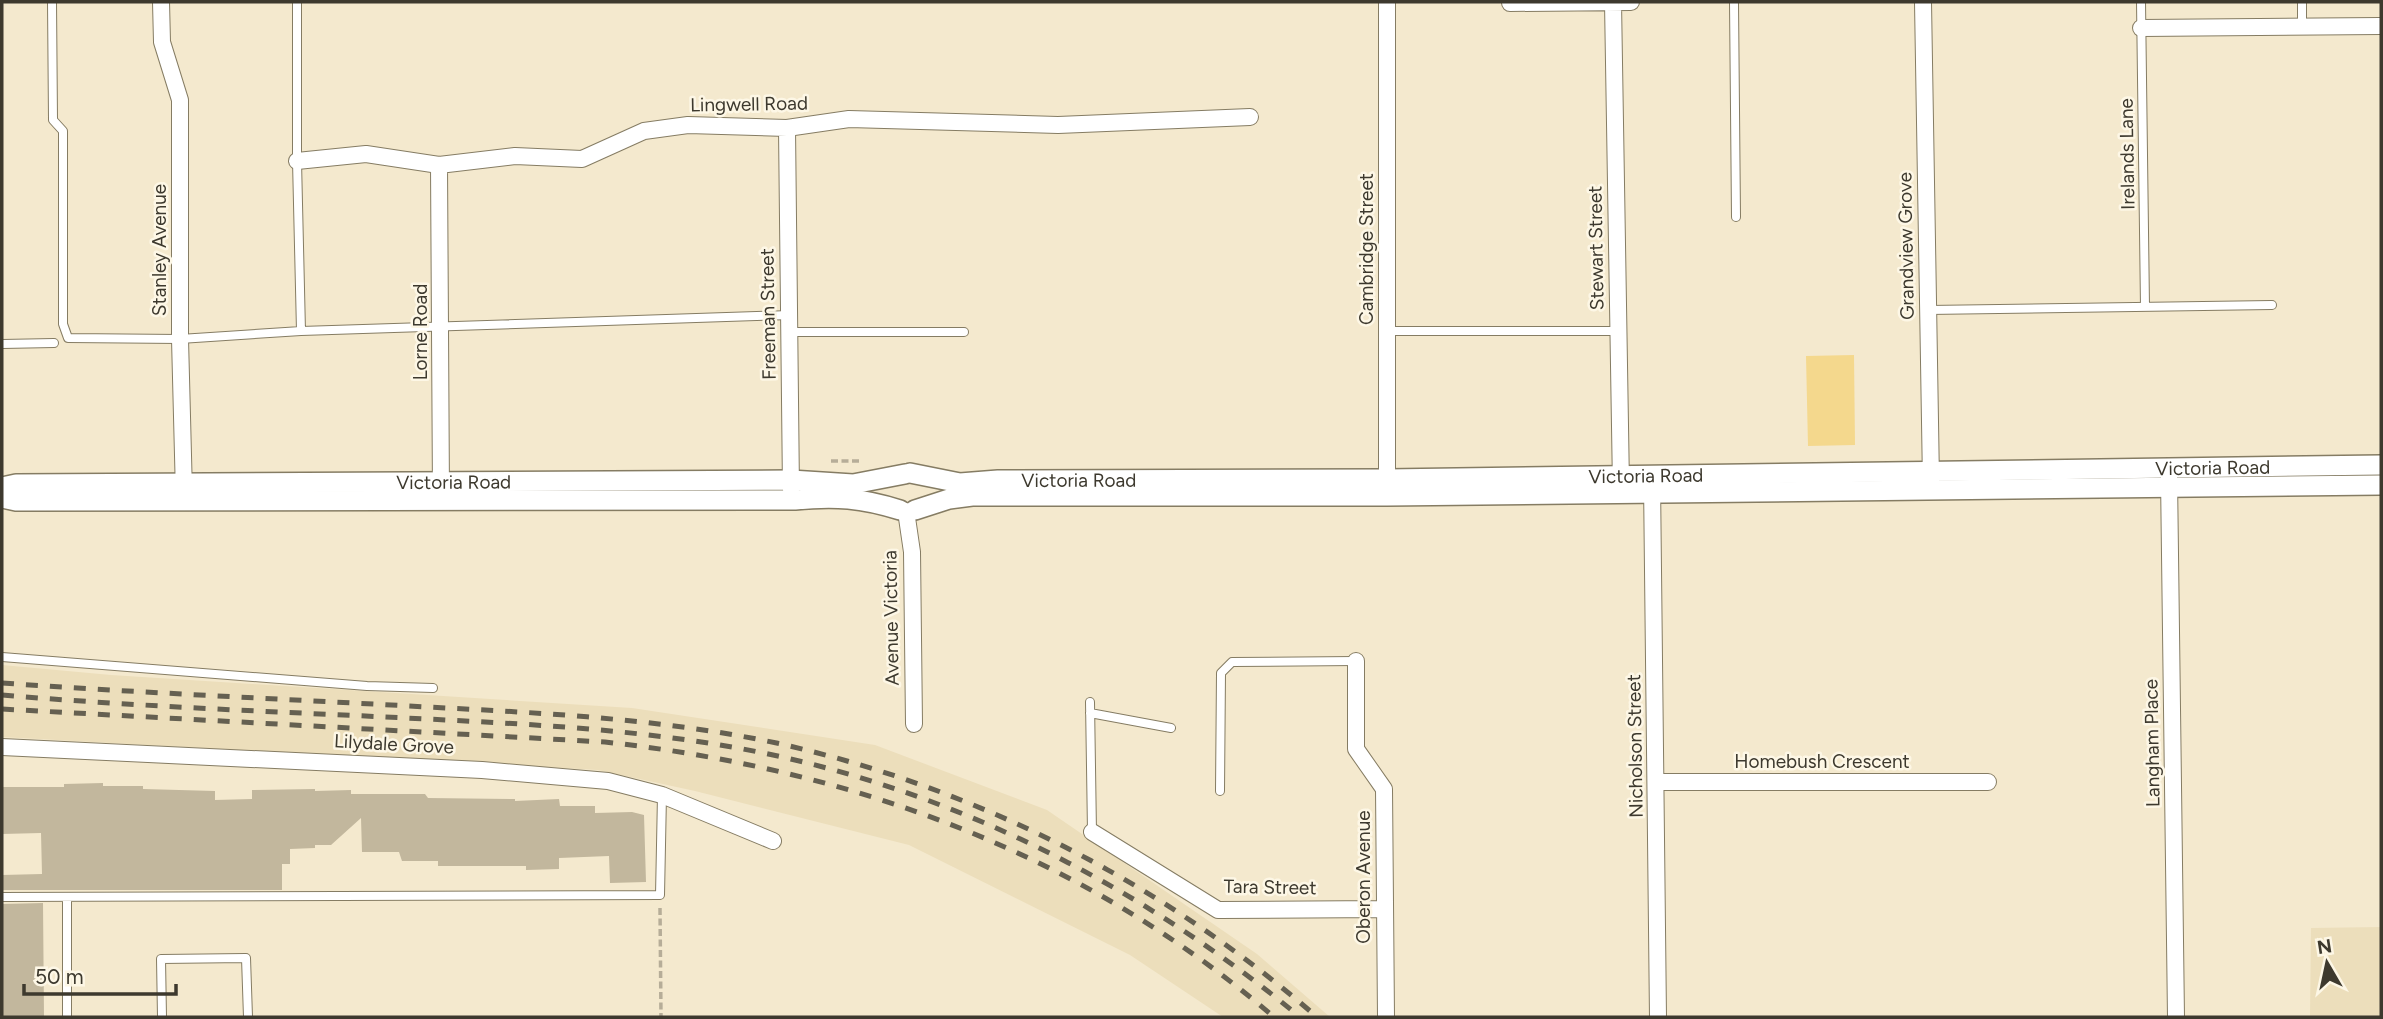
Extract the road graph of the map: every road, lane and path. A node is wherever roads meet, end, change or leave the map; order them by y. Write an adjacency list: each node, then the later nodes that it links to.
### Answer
1 (52, 2): 30 (lane)
2 (161, 2): 30 (street, Stanley Avenue)
3 (297, 2): 17 (lane)
4 (1387, 2): 26 (street, Cambridge Street)
5 (1613, 2): 6 (street); 11 (street); 27 (street, Stewart Street)
6 (1631, 2)
7 (1734, 2): 19 (lane)
8 (1923, 2): 22 (street, Grandview Grove)
9 (2141, 2): 14 (lane, Irelands Lane)
10 (2302, 2): 12 (lane)
11 (1510, 3)
12 (2302, 26): 13 (street); 14 (street)
13 (2381, 26)
14 (2141, 28): 21 (lane, Irelands Lane)
15 (1250, 117): 16 (street, Lingwell Road)
16 (787, 128): 18 (street, Lingwell Road); 23 (street, Freeman Street)
17 (297, 160): 18 (street, Lingwell Road); 25 (lane)
18 (439, 165): 24 (street, Lorne Road)
19 (1736, 217)
20 (2272, 305): 21 (lane)
21 (2145, 307): 22 (lane)
22 (1928, 310): 36 (street, Grandview Grove)
23 (789, 315): 24 (lane); 28 (street, Freeman Street)
24 (441, 328): 25 (lane); 45 (street, Lorne Road)
25 (301, 331): 30 (lane)
26 (1387, 331): 27 (lane); 42 (street, Cambridge Street)
27 (1619, 331): 38 (street, Stewart Street)
28 (790, 332): 29 (lane); 43 (street, Freeman Street)
29 (964, 332)
30 (180, 339): 44 (street, Stanley Avenue)
31 (54, 343): 32 (lane)
32 (2, 344)
33 (2381, 465): 35 (street, Victoria Road)
34 (907, 473): 41 (street, Victoria Road); 43 (street, Victoria Road); 47 (street); 47 (street)
35 (2169, 478): 36 (street, Victoria Road); 39 (street, Victoria Road); 72 (street, Langham Place)
36 (1931, 481): 37 (street, Victoria Road)
37 (1652, 484): 38 (street, Victoria Road); 56 (street, Nicholson Street)
38 (1621, 485): 42 (street, Victoria Road)
39 (2381, 485)
40 (2, 487): 44 (street, Victoria Road)
41 (1091, 488): 42 (street, Victoria Road); 47 (street, Victoria Road)
42 (1387, 488)
43 (791, 490): 45 (street, Victoria Road); 47 (street, Victoria Road)
44 (184, 491): 45 (street, Victoria Road); 46 (street, Victoria Road)
45 (441, 491)
46 (2, 498)
47 (907, 510): 53 (street, Avenue Victoria)
48 (2, 657): 50 (lane)
49 (1356, 661): 58 (lane); 65 (street, Oberon Avenue)
50 (433, 688)
51 (1090, 702): 52 (lane)
52 (1090, 713): 54 (lane); 60 (lane)
53 (914, 724)
54 (1171, 728)
55 (2, 747): 59 (street, Lilydale Grove)
56 (1657, 782): 57 (street, Homebush Crescent); 71 (street, Nicholson Street)
57 (1988, 782)
58 (1220, 791)
59 (663, 795): 61 (street, Lilydale Grove); 62 (lane)
60 (1091, 832): 65 (street, Tara Street)
61 (773, 841)
62 (660, 895): 64 (lane); 69 (path)
63 (2, 897): 64 (lane)
64 (67, 897): 66 (lane)
65 (1384, 909): 70 (street, Oberon Avenue)
66 (67, 1017)
67 (162, 1017): 68 (lane)
68 (248, 1017)
69 (662, 1017)
70 (1386, 1017)
71 (1658, 1017)
72 (2176, 1017)

